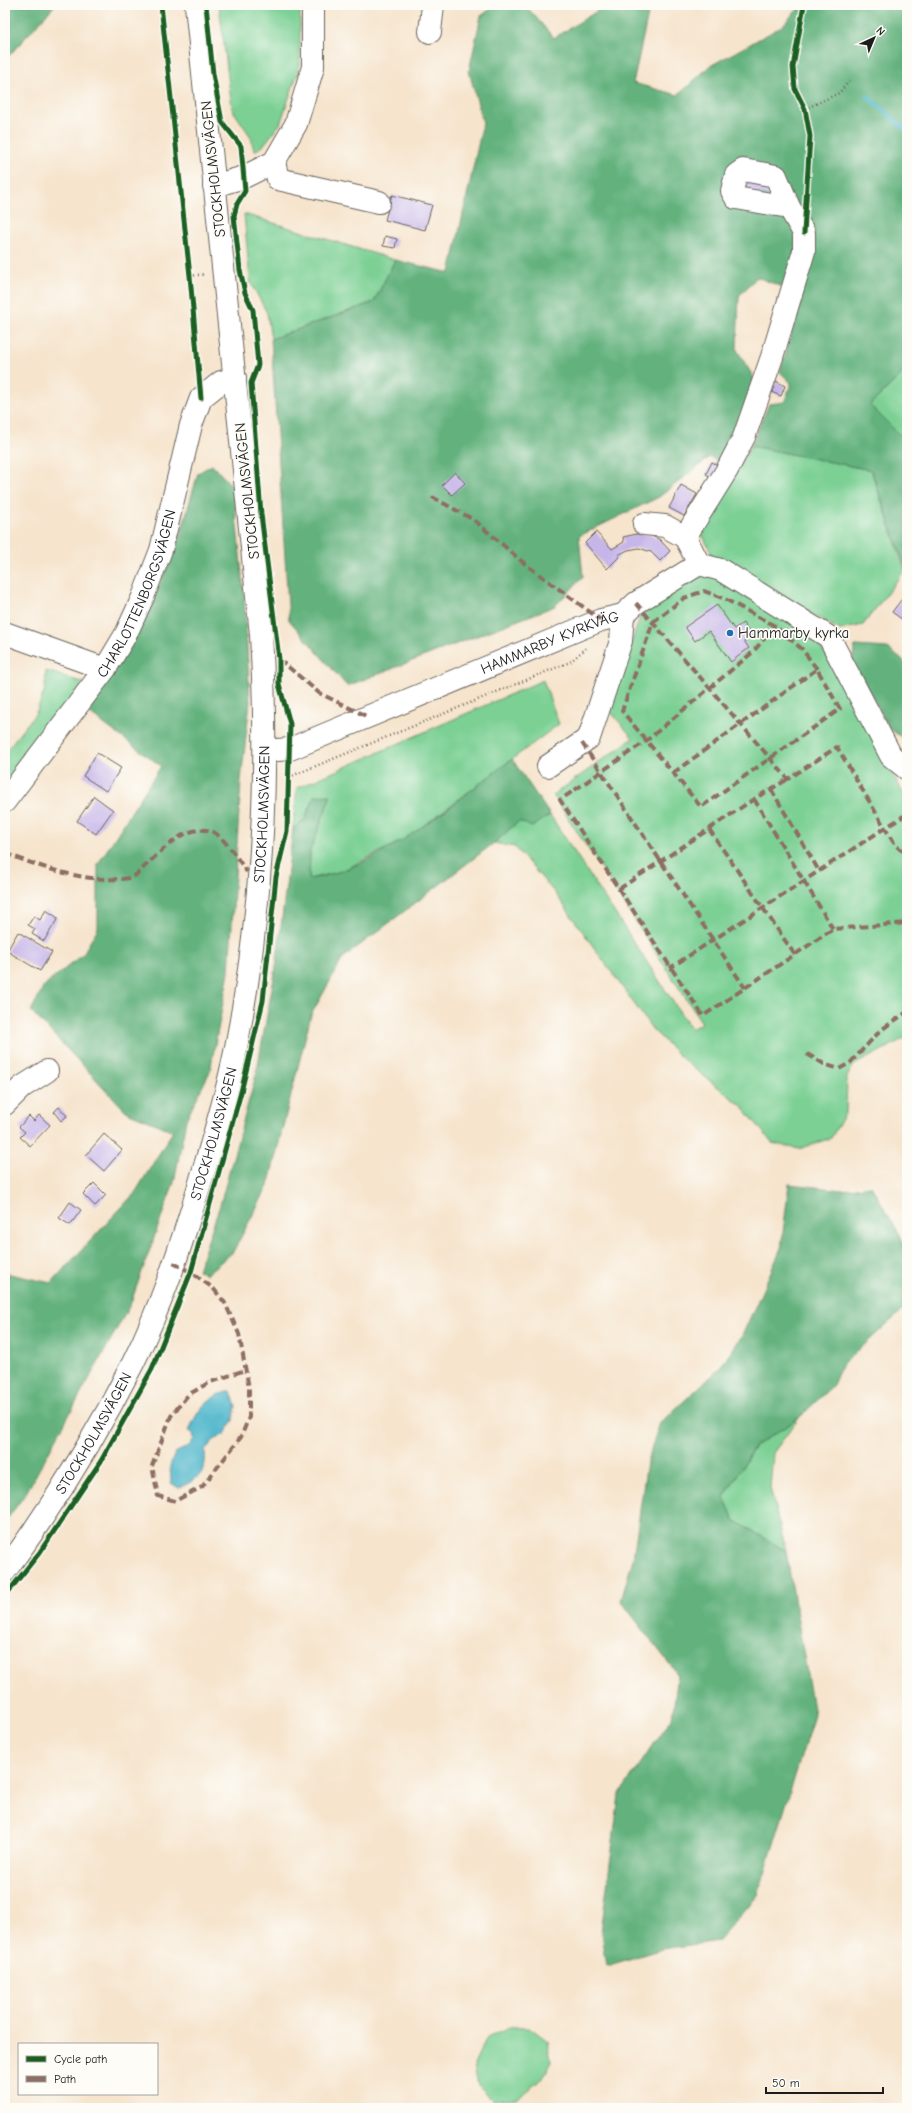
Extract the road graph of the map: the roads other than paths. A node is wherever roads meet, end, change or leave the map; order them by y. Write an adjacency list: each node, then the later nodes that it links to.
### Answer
1 (196, 5): 6 (street, STOCKHOLMSVÄGEN)
2 (313, 5): 5 (street)
3 (433, 5): 4 (street)
4 (430, 32)
5 (274, 162): 6 (street); 7 (street)
6 (214, 186): 9 (street, STOCKHOLMSVÄGEN)
7 (379, 202)
8 (790, 207): 11 (street)
9 (235, 378): 15 (street, CHARLOTTENBORGSVÄGEN); 16 (street, STOCKHOLMSVÄGEN)
10 (644, 524): 11 (street)
11 (686, 537): 12 (street)
12 (699, 564): 13 (street, HAMMARBY KYRKVÄG); 18 (street)
13 (623, 615): 16 (street, HAMMARBY KYRKVÄG); 17 (street)
14 (5, 633): 15 (street)
15 (105, 669): 19 (street, CHARLOTTENBORGSVÄGEN)
16 (265, 751): 22 (street, STOCKHOLMSVÄGEN)
17 (548, 766)
18 (907, 769)
19 (5, 800)
20 (47, 1071): 21 (street)
21 (5, 1104)
22 (5, 1571)

